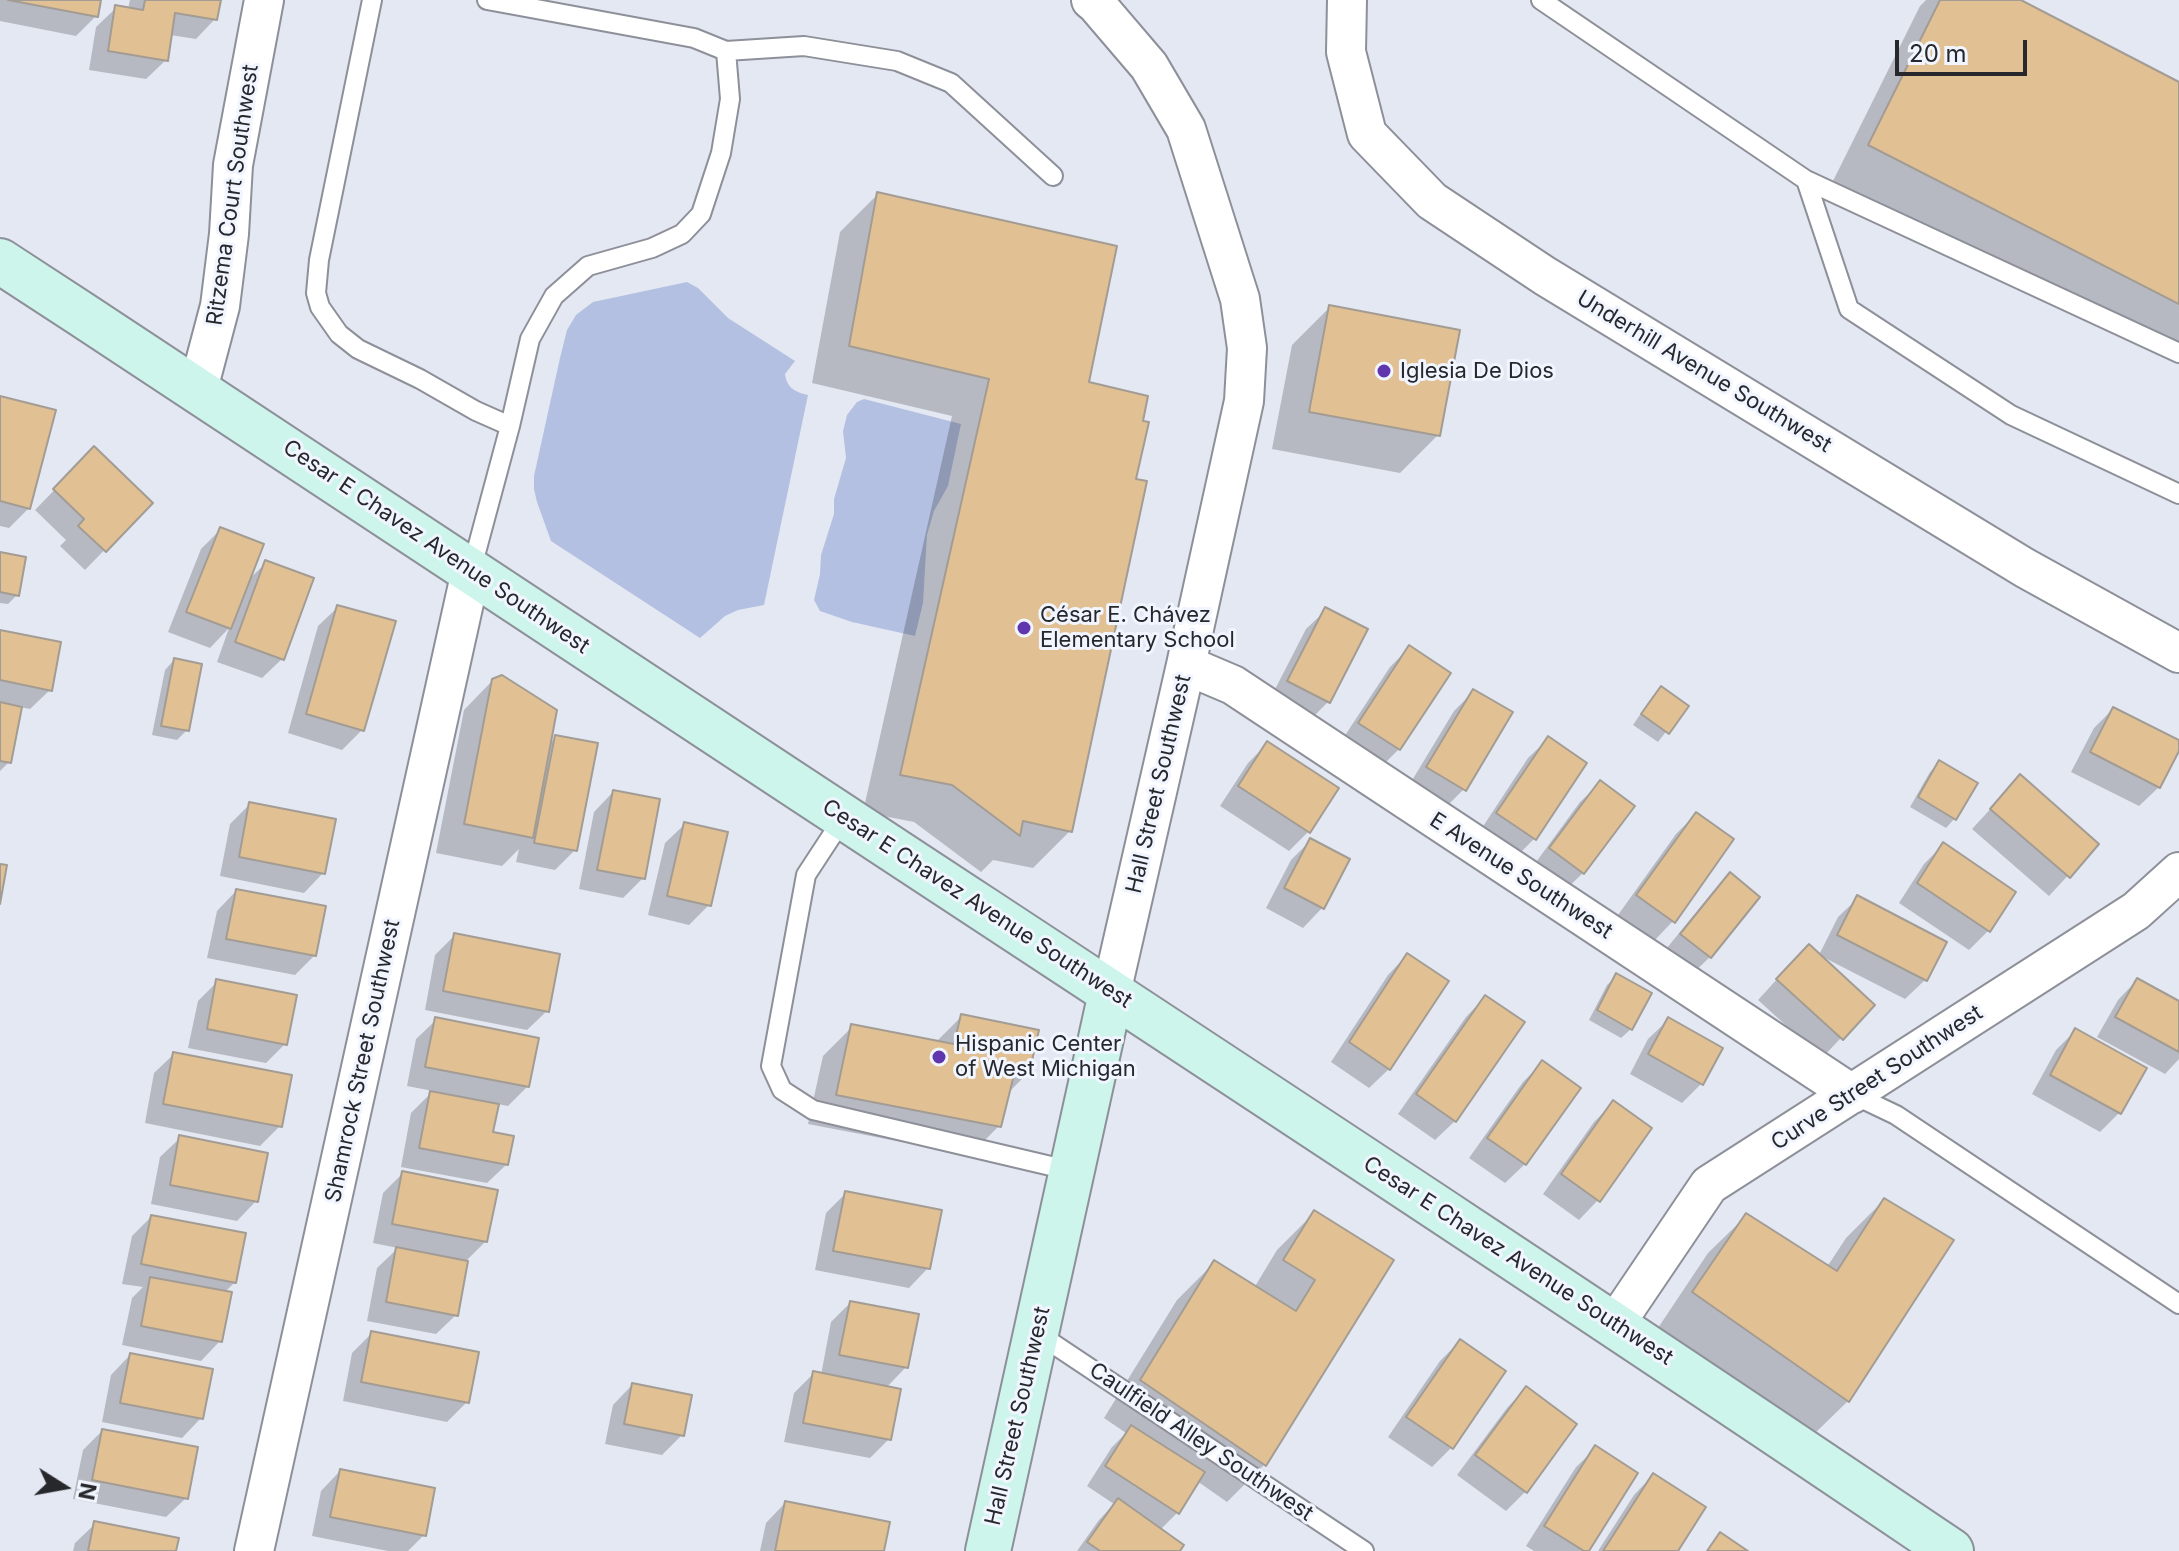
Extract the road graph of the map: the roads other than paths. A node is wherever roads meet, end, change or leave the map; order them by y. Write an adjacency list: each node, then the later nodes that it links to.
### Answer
1 (264, 0): 12 (street, Ritzema Court Southwest)
2 (372, 0): 13 (lane)
3 (487, 0): 7 (lane)
4 (1091, 0): 17 (street, Hall Street Southwest)
5 (1347, 0): 16 (street, Underhill Avenue Southwest)
6 (1541, 0): 9 (lane)
7 (726, 51): 8 (lane); 13 (lane)
8 (1053, 176)
9 (1806, 180): 11 (lane); 14 (lane)
10 (0, 261): 12 (main road, Cesar E Chavez Avenue Southwest)
11 (2179, 353)
12 (198, 389): 15 (main road, Cesar E Chavez Avenue Southwest)
13 (510, 426): 15 (lane)
14 (2179, 494)
15 (471, 571): 18 (main road, Cesar E Chavez Avenue Southwest); 26 (street, Shamrock Street Southwest)
16 (2179, 653)
17 (1186, 665): 20 (street, Hall Street Southwest); 21 (street, E Avenue Southwest)
18 (844, 817): 20 (main road, Cesar E Chavez Avenue Southwest); 22 (lane)
19 (2179, 872): 21 (street, Curve Street Southwest)
20 (1111, 993): 22 (main road, Hall Street Southwest); 24 (main road, Cesar E Chavez Avenue Southwest)
21 (1852, 1094): 23 (lane); 24 (street, Curve Street Southwest)
22 (1072, 1171): 25 (main road, Hall Street Southwest)
23 (2179, 1304)
24 (1615, 1324): 29 (main road, Cesar E Chavez Avenue Southwest)
25 (1037, 1333): 27 (main road, Hall Street Southwest); 28 (lane, Caulfield Alley Southwest)
26 (254, 1551)
27 (988, 1551)
28 (1364, 1551)
29 (1951, 1551)

